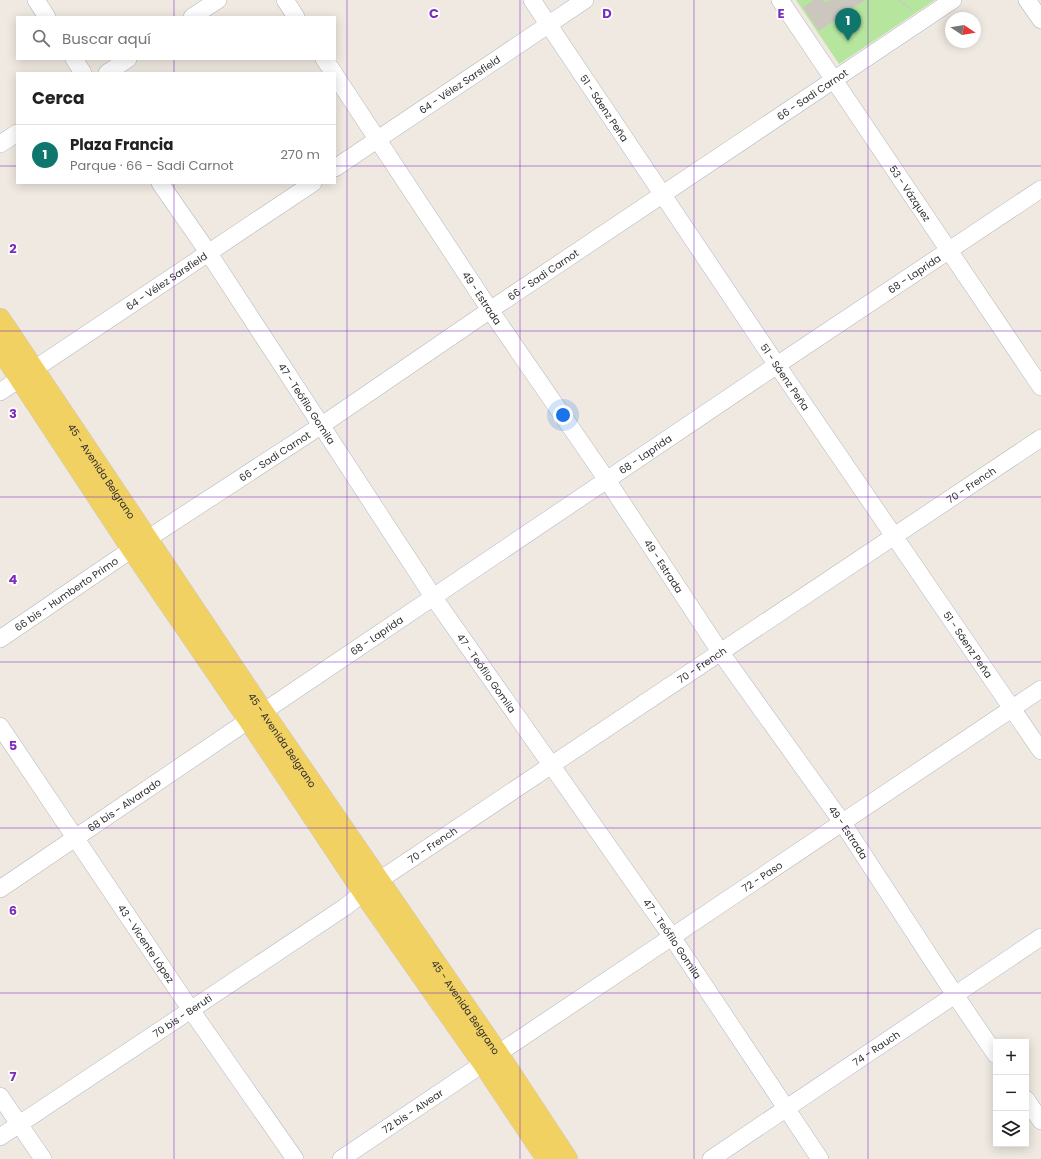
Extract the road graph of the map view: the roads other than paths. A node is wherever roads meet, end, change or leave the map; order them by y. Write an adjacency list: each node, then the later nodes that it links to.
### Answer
1 (36, 0): 9 (street)
2 (218, 0): 10 (street)
3 (285, 0): 11 (street)
4 (532, 0): 13 (street, 51 - Sáenz Peña)
5 (585, 0): 13 (street, 64 - Vélez Sarsfield)
6 (780, 0): 21 (street, 53 - Vázquez)
7 (953, 0): 21 (street, 66 - Sadi Carnot)
8 (1028, 0): 12 (street)
9 (46, 16)
10 (194, 16)
11 (295, 16)
12 (1041, 20)
13 (548, 24): 23 (street, 64 - Vélez Sarsfield); 29 (street, 51 - Sáenz Peña)
14 (75, 60): 17 (street)
15 (126, 60): 18 (street)
16 (325, 60): 19 (street, 49 - Estrada)
17 (82, 72)
18 (108, 72)
19 (333, 72)
20 (336, 77): 23 (street, 49 - Estrada)
21 (833, 80): 29 (street, 66 - Sadi Carnot); 30 (street, 53 - Vázquez)
22 (16, 134): 24 (street)
23 (379, 140): 25 (street, 64 - Vélez Sarsfield); 32 (street, 49 - Estrada)
24 (0, 144)
25 (336, 167)
26 (161, 184): 31 (street, 47 - Teófilo Gomila)
27 (311, 184): 31 (street, 64 - Vélez Sarsfield)
28 (1041, 189): 30 (street, 68 - Laprida)
29 (663, 195): 32 (street, 66 - Sadi Carnot); 35 (street, 51 - Sáenz Peña)
30 (950, 251): 35 (street, 68 - Laprida); 37 (street, 53 - Vázquez)
31 (208, 252): 36 (street, 64 - Vélez Sarsfield); 39 (street, 47 - Teófilo Gomila)
32 (490, 310): 39 (street, 66 - Sadi Carnot); 41 (street, 49 - Estrada)
33 (0, 319): 36 (main road, 45 - Avenida Belgrano)
34 (0, 348): 36 (main road, 45 - Avenida Belgrano)
35 (777, 365): 41 (street, 68 - Laprida); 42 (street, 51 - Sáenz Peña)
36 (27, 374): 38 (street, 64 - Vélez Sarsfield); 43 (main road, 45 - Avenida Belgrano)
37 (1041, 387)
38 (0, 392)
39 (322, 426): 43 (street, 66 - Sadi Carnot); 44 (street, 47 - Teófilo Gomila)
40 (1041, 438): 42 (street, 70 - French)
41 (607, 480): 44 (street, 68 - Laprida); 46 (street, 49 - Estrada)
42 (894, 536): 46 (street, 70 - French); 48 (street, 51 - Sáenz Peña)
43 (140, 544): 45 (street, 66 bis - Humberto Primo); 49 (main road, 45 - Avenida Belgrano)
44 (434, 598): 49 (street, 68 - Laprida); 52 (street, 47 - Teófilo Gomila)
45 (0, 640)
46 (721, 653): 52 (street, 70 - French); 53 (street, 49 - Estrada)
47 (1041, 689): 48 (street, 72 - Paso)
48 (1012, 709): 51 (street, 51 - Sáenz Peña); 53 (street, 72 - Paso)
49 (256, 716): 54 (street, 68 bis - Alvarado); 55 (main road, 45 - Avenida Belgrano)
50 (0, 726): 54 (street, 43 - Vicente López)
51 (1041, 751)
52 (551, 766): 55 (street, 70 - French); 58 (street, 47 - Teófilo Gomila)
53 (842, 822): 58 (street, 72 - Paso); 59 (street, 49 - Estrada)
54 (76, 838): 56 (street, 68 bis - Alvarado); 60 (street, 43 - Vicente López)
55 (371, 887): 60 (street, 70 bis - Beruti); 62 (main road, 45 - Avenida Belgrano)
56 (0, 889)
57 (1041, 937): 59 (street, 74 - Rauch)
58 (672, 938): 62 (street, 72 - Paso); 65 (street, 47 - Teófilo Gomila)
59 (955, 995): 61 (street, 49 - Estrada); 65 (street, 74 - Rauch)
60 (191, 1010): 67 (street, 70 bis - Beruti); 70 (street, 43 - Vicente López)
61 (993, 1051)
62 (490, 1059): 71 (street, 72 bis - Alvear); 72 (main road, 45 - Avenida Belgrano); 73 (main road, 45 - Avenida Belgrano)
63 (0, 1096): 67 (street)
64 (1029, 1103): 66 (street)
65 (787, 1109): 74 (street, 74 - Rauch); 75 (street, 47 - Teófilo Gomila)
66 (1041, 1121)
67 (19, 1124): 68 (street, 70 bis - Beruti); 69 (street)
68 (0, 1137)
69 (43, 1159)
70 (295, 1159)
71 (342, 1159)
72 (547, 1159)
73 (568, 1159)
74 (711, 1159)
75 (820, 1159)

